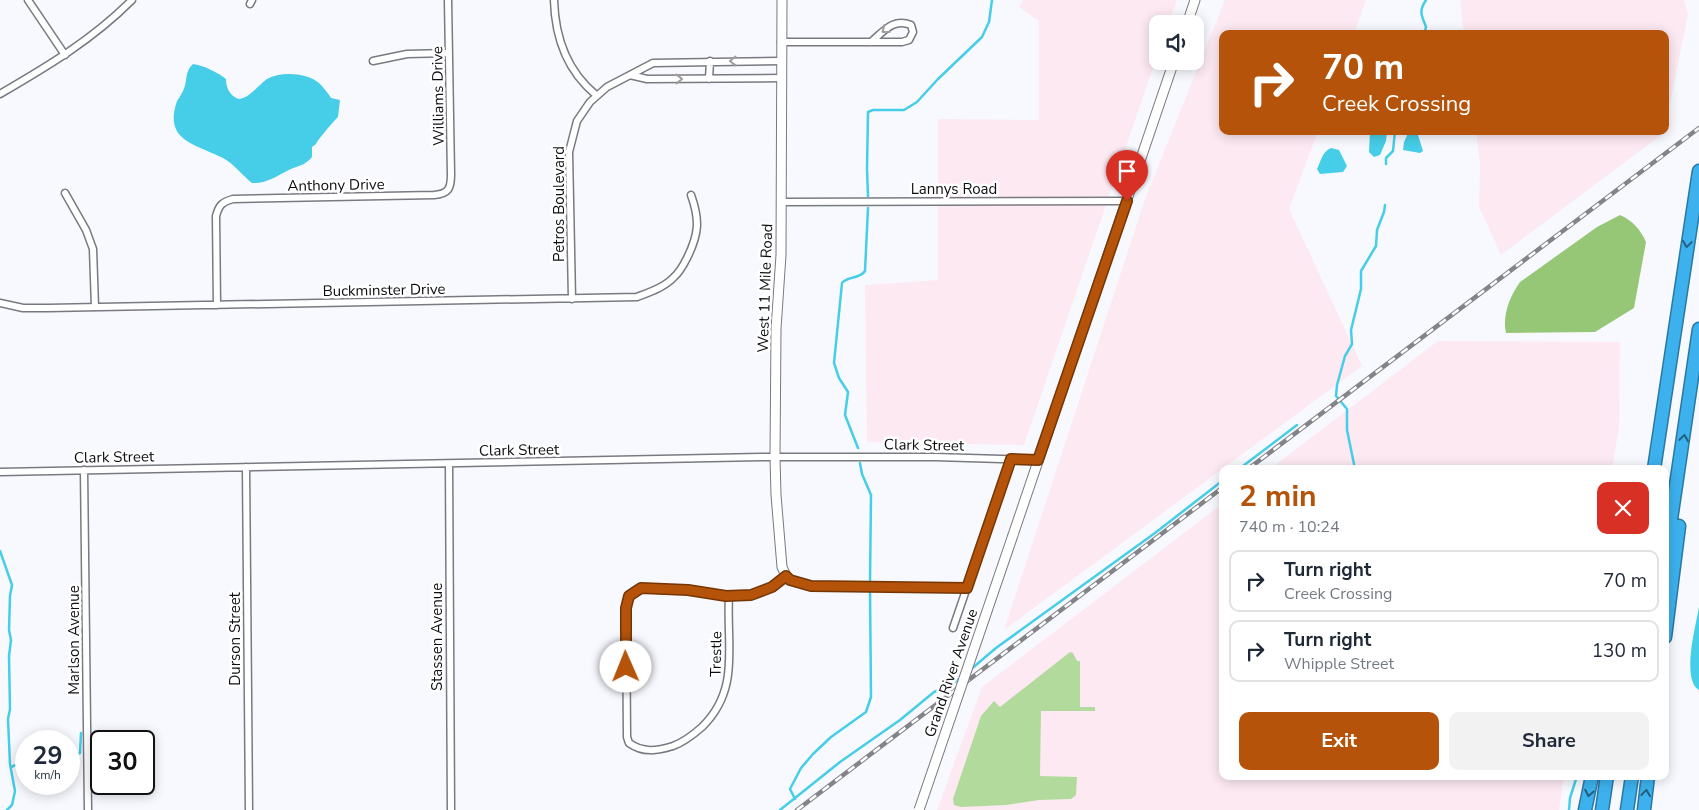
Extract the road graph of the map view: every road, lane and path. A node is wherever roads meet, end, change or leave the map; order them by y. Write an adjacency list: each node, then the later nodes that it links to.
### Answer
1 (28, 0): 11 (street)
2 (132, 0): 11 (street)
3 (448, 0): 10 (street, Williams Drive)
4 (554, 0): 20 (street)
5 (782, 0): 8 (main road, West 11 Mile Road)
6 (1195, 0): 7 (main road)
7 (1190, 15)
8 (782, 42): 9 (street); 14 (main road, West 11 Mile Road)
9 (871, 42): 9 (street, one-way to 9)
10 (450, 53): 12 (street); 22 (street, Williams Drive)
11 (65, 55): 19 (street)
12 (373, 61)
13 (710, 61): 14 (street, Petros Boulevard, one-way to 13); 16 (street, Petros Boulevard); 18 (street)
14 (782, 61): 17 (main road, West 11 Mile Road)
15 (1171, 70): 25 (main road, Grand River Avenue)
16 (630, 75): 18 (street, one-way to 18); 20 (street, Petros Boulevard)
17 (782, 78): 18 (street); 26 (main road, West 11 Mile Road)
18 (709, 79)
19 (0, 94)
20 (596, 96): 27 (street, Petros Boulevard)
21 (1698, 175): 37 (highway, one-way to 37)
22 (448, 190): 29 (street, Anthony Drive)
23 (64, 193): 30 (street)
24 (691, 195): 27 (street, Buckminster Drive)
25 (1127, 201): 26 (street, Lannys Road); 35 (main road, Grand River Avenue)
26 (781, 202): 33 (main road, West 11 Mile Road)
27 (572, 300): 29 (street, Buckminster Drive)
28 (0, 303): 30 (street, Buckminster Drive)
29 (217, 305): 30 (street, Buckminster Drive)
30 (95, 307)
31 (1699, 330): 32 (highway, one-way to 31)
32 (1681, 457): 41 (highway); 45 (highway)
33 (775, 458): 34 (street, Clark Street); 36 (street, Clark Street); 42 (main road, West 11 Mile Road)
34 (1011, 459): 35 (street, Clark Street); 43 (street)
35 (1038, 460): 54 (main road, Grand River Avenue, bridge)
36 (449, 464): 38 (street, Clark Street); 53 (street, Stassen Avenue)
37 (1655, 465)
38 (246, 467): 39 (street, Clark Street); 52 (street, Durson Street)
39 (84, 470): 40 (street, Clark Street); 51 (street, Marlson Avenue)
40 (0, 472)
41 (1669, 534)
42 (786, 576): 43 (street); 44 (street)
43 (967, 588): 46 (street)
44 (729, 596): 44 (street, Trestle)
45 (1669, 604)
46 (953, 628)
47 (1591, 780): 55 (highway, one-way to 55)
48 (1607, 780): 56 (highway)
49 (1631, 780): 57 (highway)
50 (1648, 780): 58 (highway, one-way to 50)
51 (88, 810)
52 (249, 810)
53 (451, 810)
54 (919, 810)
55 (1585, 810)
56 (1602, 810)
57 (1626, 810)
58 (1644, 810)

